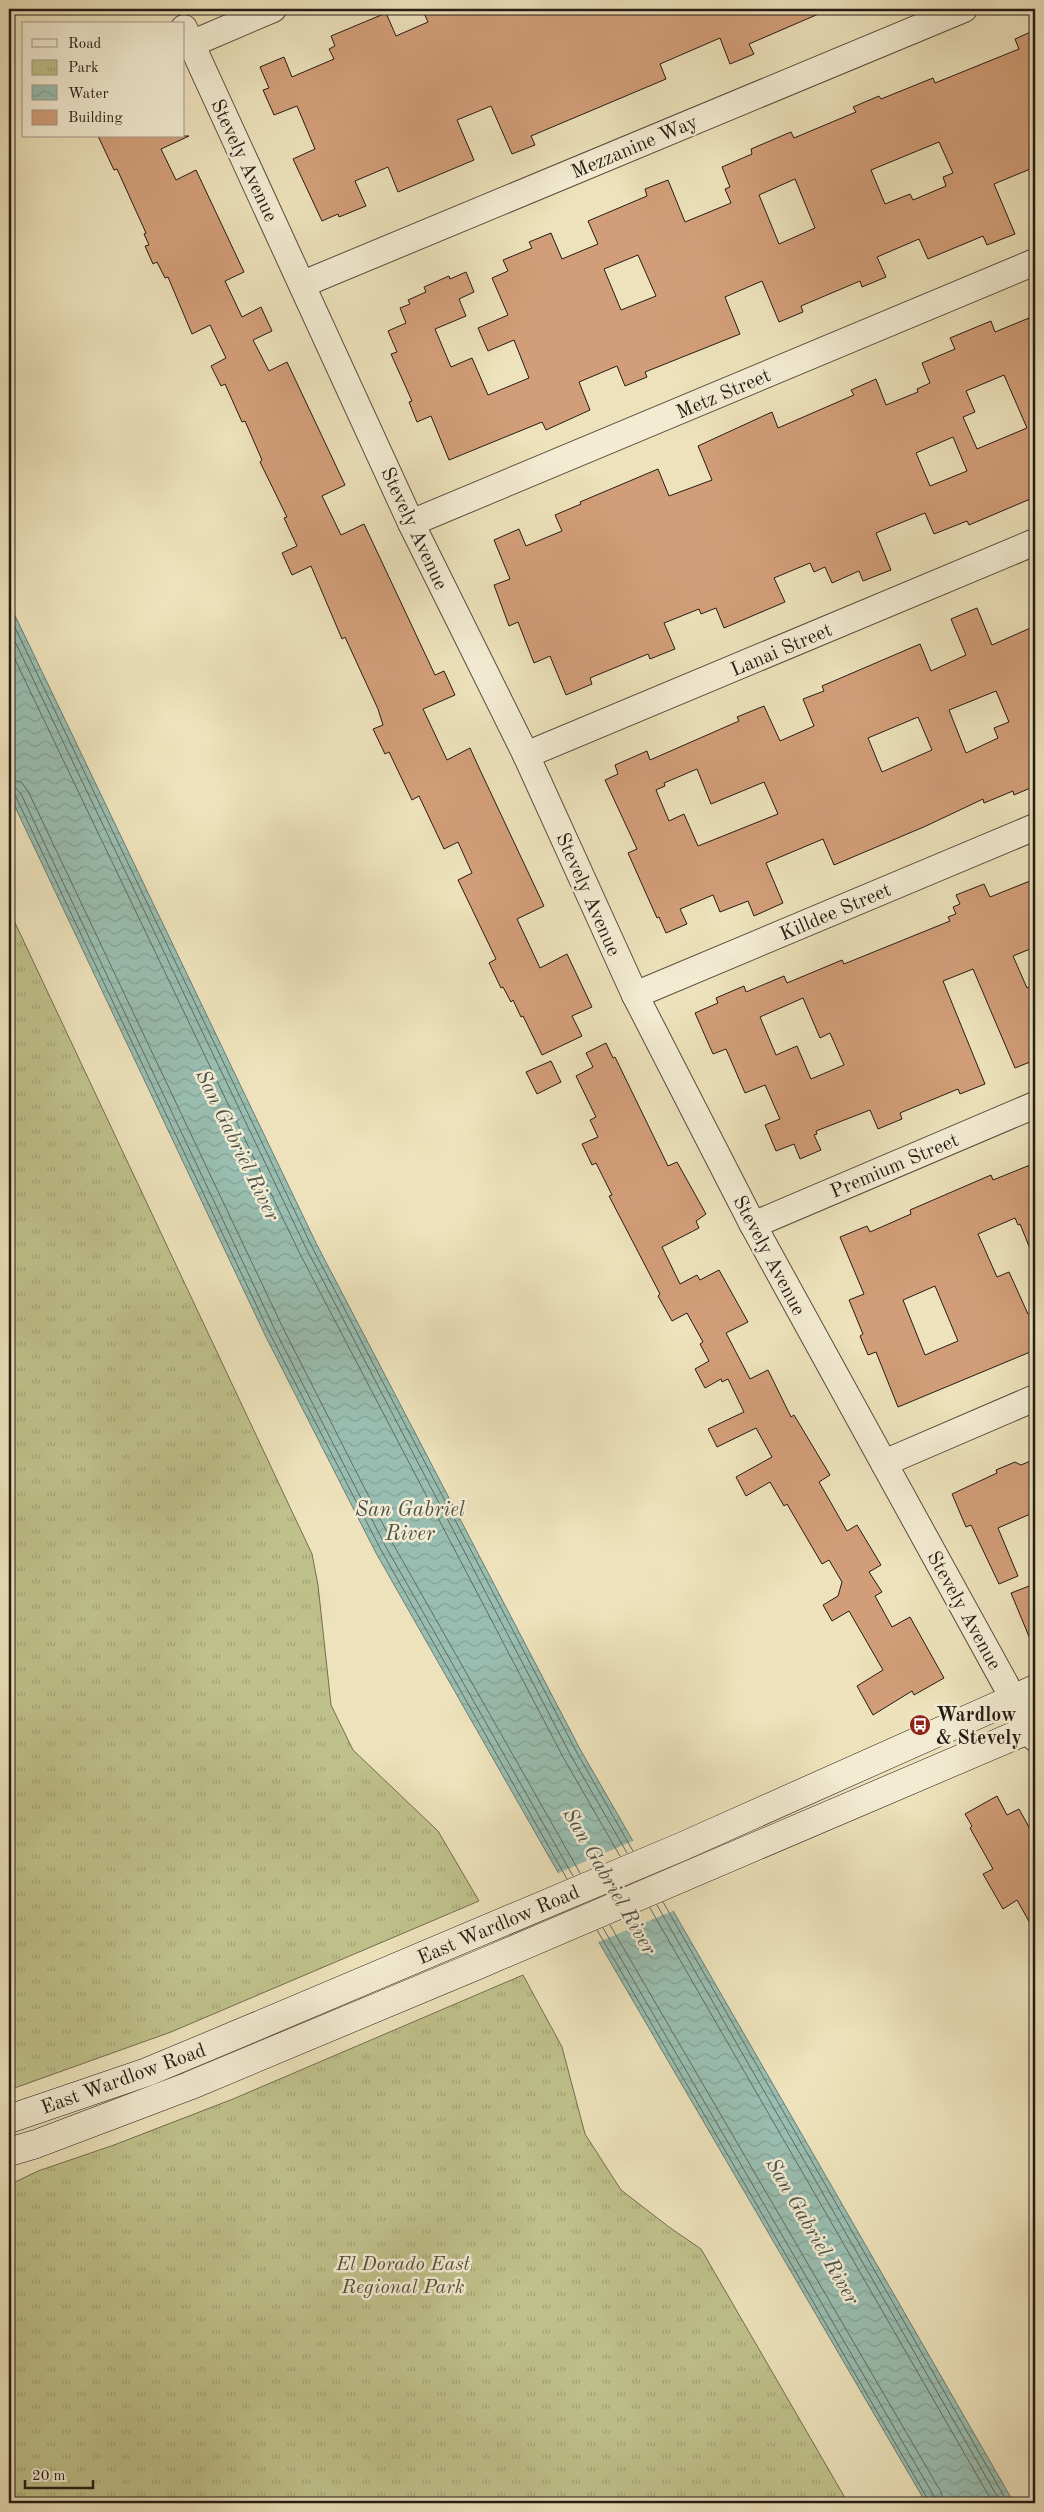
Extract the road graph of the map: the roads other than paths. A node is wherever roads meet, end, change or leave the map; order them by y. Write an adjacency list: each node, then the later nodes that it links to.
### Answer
1 (175, 9): 4 (street, Stevely Avenue)
2 (273, 9): 5 (street)
3 (964, 9): 7 (street, Mezzanine Way)
4 (181, 22)
5 (186, 32): 7 (street, Stevely Avenue)
6 (1035, 262): 8 (street, Metz Street)
7 (303, 284): 8 (street, Stevely Avenue)
8 (411, 523): 10 (street, Stevely Avenue)
9 (1035, 542): 10 (street, Lanai Street)
10 (526, 755): 12 (street, Stevely Avenue)
11 (1035, 827): 12 (street, Killdee Street)
12 (635, 995): 14 (street, Stevely Avenue)
13 (1035, 1105): 14 (street, Premium Street)
14 (753, 1225): 16 (street, Stevely Avenue)
15 (1035, 1398): 16 (street)
16 (884, 1463): 17 (street, Stevely Avenue)
17 (1024, 1694): 18 (street, Stevely Avenue); 19 (main road, East Wardlow Road)
18 (1034, 1732): 20 (main road, East Wardlow Road)
19 (9, 2119)
20 (9, 2152)

